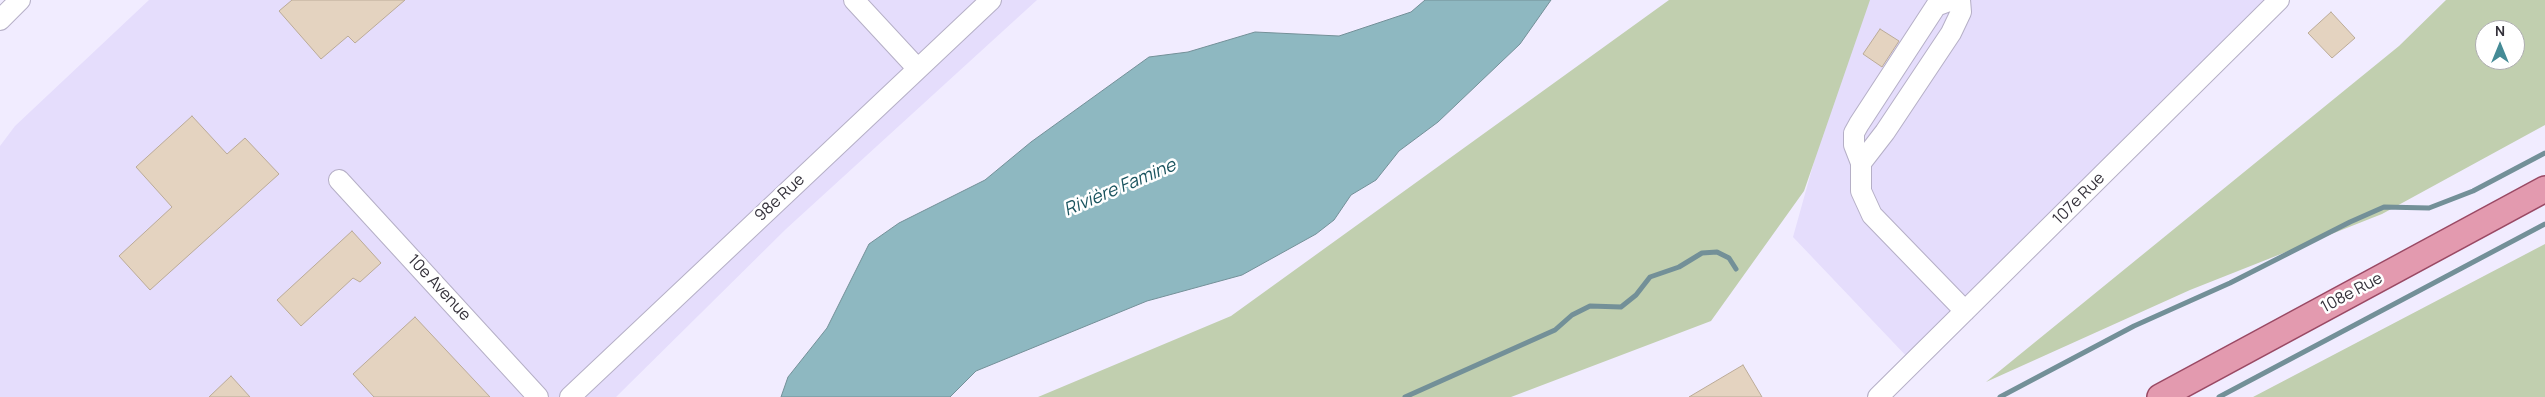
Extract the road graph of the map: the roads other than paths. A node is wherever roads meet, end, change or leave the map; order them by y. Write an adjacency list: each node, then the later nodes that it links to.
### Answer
1 (20, 0): 7 (street)
2 (854, 0): 8 (street)
3 (991, 0): 8 (street, 98e Rue)
4 (1952, 0): 9 (street)
5 (1960, 0): 9 (street)
6 (2278, 0): 12 (street, 107e Rue)
7 (0, 20)
8 (917, 68): 14 (street, 98e Rue)
9 (1861, 163): 12 (street)
10 (339, 180): 13 (street, 10e Avenue)
11 (2545, 189): 16 (main road, 108e Rue)
12 (1964, 310): 15 (street, 107e Rue)
13 (538, 397)
14 (570, 397)
15 (1878, 397)
16 (2160, 397)

